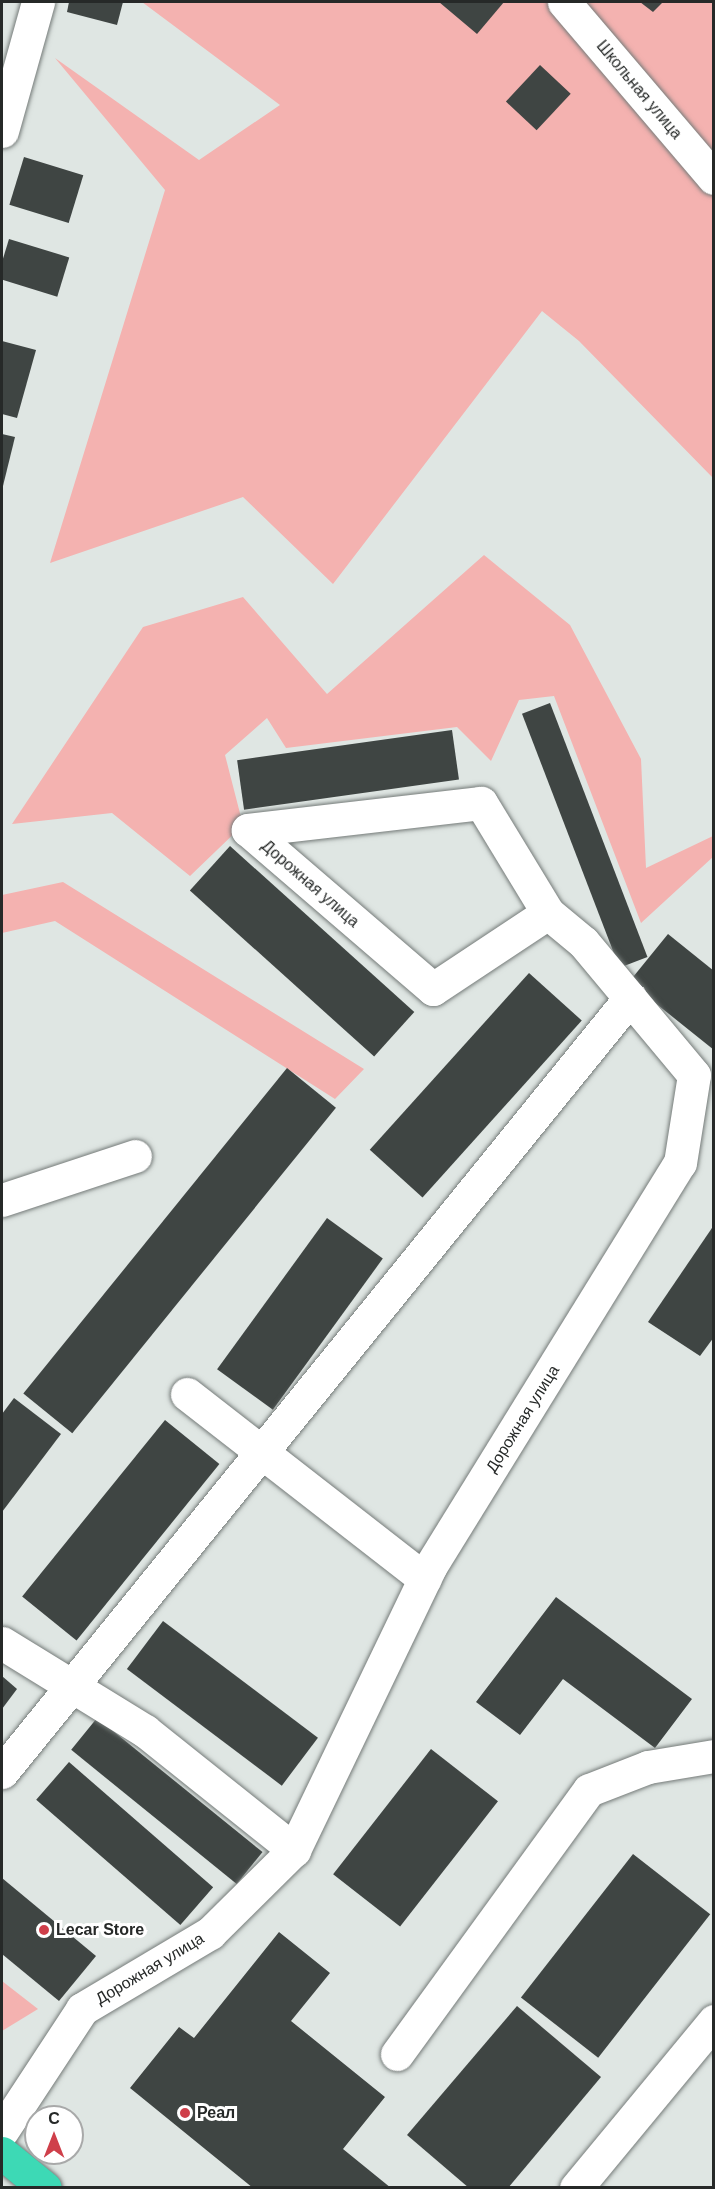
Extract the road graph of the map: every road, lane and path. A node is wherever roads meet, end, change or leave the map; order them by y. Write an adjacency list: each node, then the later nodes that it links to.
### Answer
1 (38, 2): 3 (street)
2 (564, 2): 4 (street, Школьная улица)
3 (2, 131)
4 (714, 178)
5 (548, 913): 5 (street, Дорожная улица); 6 (street, Дорожная улица)
6 (630, 998): 10 (street); 11 (street, Дорожная улица)
7 (135, 1156): 8 (street)
8 (2, 1200)
9 (188, 1394): 10 (street)
10 (260, 1450): 11 (street); 13 (street)
11 (425, 1579): 16 (street, Дорожная улица)
12 (2, 1643): 13 (street)
13 (75, 1688): 15 (street); 16 (street)
14 (714, 1756): 18 (street)
15 (2, 1772)
16 (294, 1850): 19 (street, Дорожная улица)
17 (714, 2021): 22 (street)
18 (397, 2054)
19 (2, 2131)
20 (2, 2153): 21 (highway)
21 (45, 2187)
22 (576, 2187)

